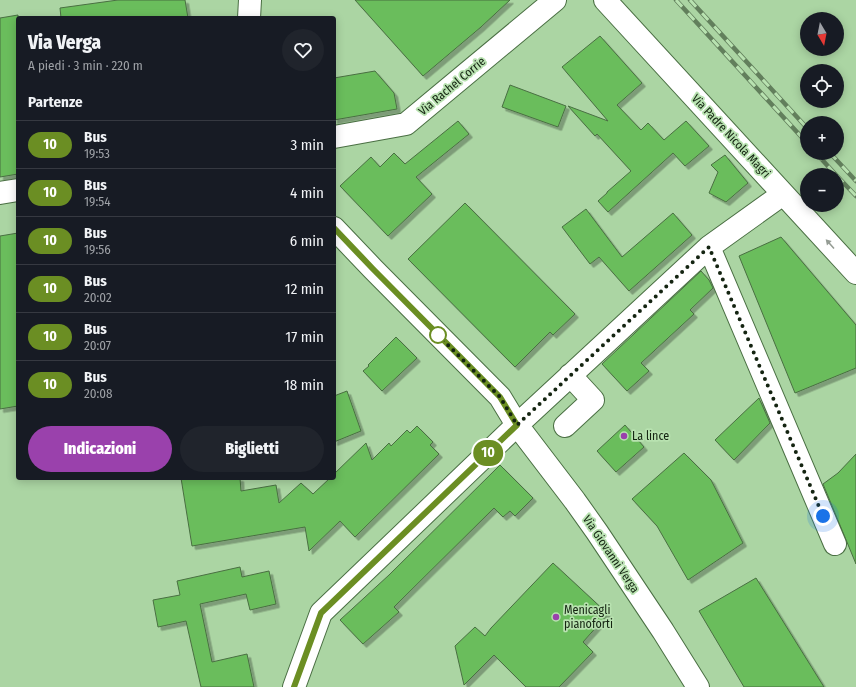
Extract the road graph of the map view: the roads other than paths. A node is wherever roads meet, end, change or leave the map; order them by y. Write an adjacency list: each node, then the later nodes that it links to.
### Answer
1 (250, 0): 4 (street)
2 (555, 0): 5 (street, Via Rachel Corrie)
3 (605, 0): 8 (street, Via Padre Nicola Magri)
4 (249, 16)
5 (336, 137)
6 (16, 190): 7 (street)
7 (0, 193)
8 (783, 194): 10 (street); 11 (street, Via Padre Nicola Magri, one-way to 8)
9 (336, 230): 13 (street, Via Giovanni Verga)
10 (709, 247): 12 (street); 15 (street)
11 (856, 273)
12 (570, 375): 13 (street); 14 (street)
13 (517, 425): 16 (street); 17 (street, Via Giovanni Verga)
14 (565, 426)
15 (835, 544)
16 (294, 687)
17 (698, 687)

